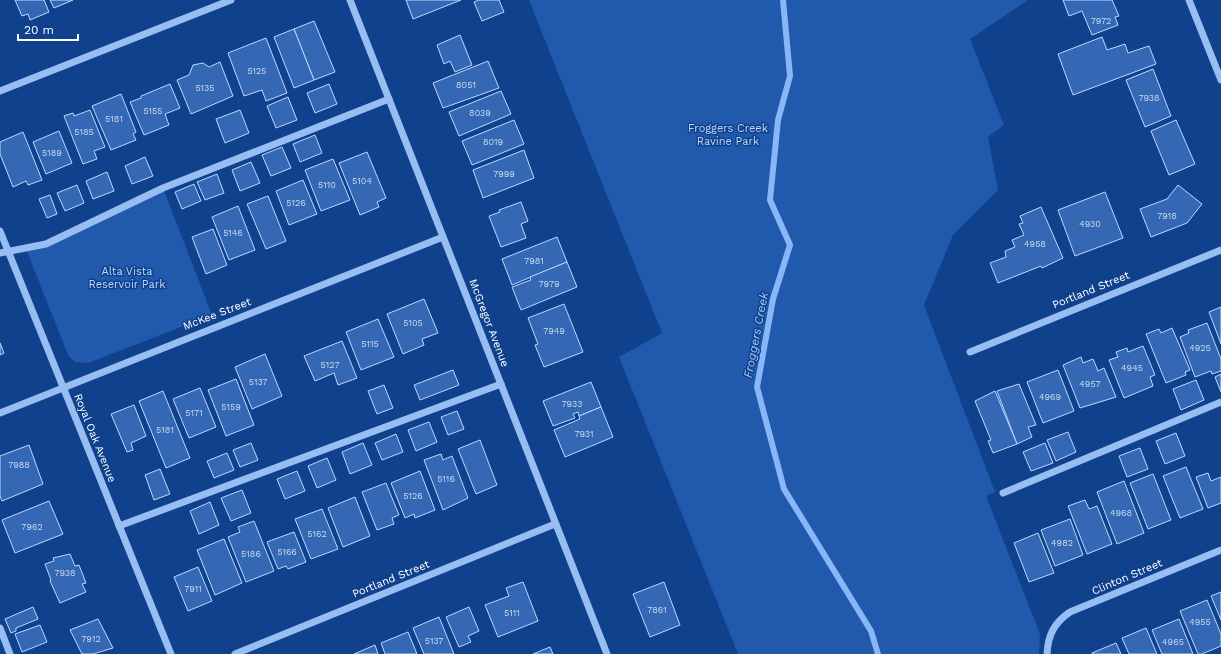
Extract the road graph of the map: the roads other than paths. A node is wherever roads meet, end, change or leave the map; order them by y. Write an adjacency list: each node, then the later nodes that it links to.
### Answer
1 (231, 0): 5 (street)
2 (350, 0): 6 (street, McGregor Avenue)
3 (1189, 0): 4 (street)
4 (1221, 80)
5 (0, 90)
6 (389, 99): 8 (street, McGregor Avenue); 10 (street)
7 (0, 231): 10 (street, Royal Oak Avenue)
8 (443, 237): 13 (street, McGregor Avenue); 14 (street, McKee Street)
9 (1221, 250): 12 (street, Portland Street)
10 (8, 251): 11 (street); 14 (street, Royal Oak Avenue)
11 (0, 253)
12 (970, 352)
13 (501, 384): 18 (street, McGregor Avenue); 19 (street)
14 (62, 387): 16 (street, McKee Street); 19 (street, Royal Oak Avenue)
15 (1221, 402): 17 (street)
16 (0, 413)
17 (1003, 493)
18 (555, 524): 24 (street, Portland Street); 25 (street, McGregor Avenue)
19 (119, 526): 23 (street, Royal Oak Avenue)
20 (1221, 550): 26 (street, Clinton Street)
21 (0, 628): 22 (street)
22 (10, 654)
23 (171, 654)
24 (235, 654)
25 (607, 654)
26 (1047, 654)

